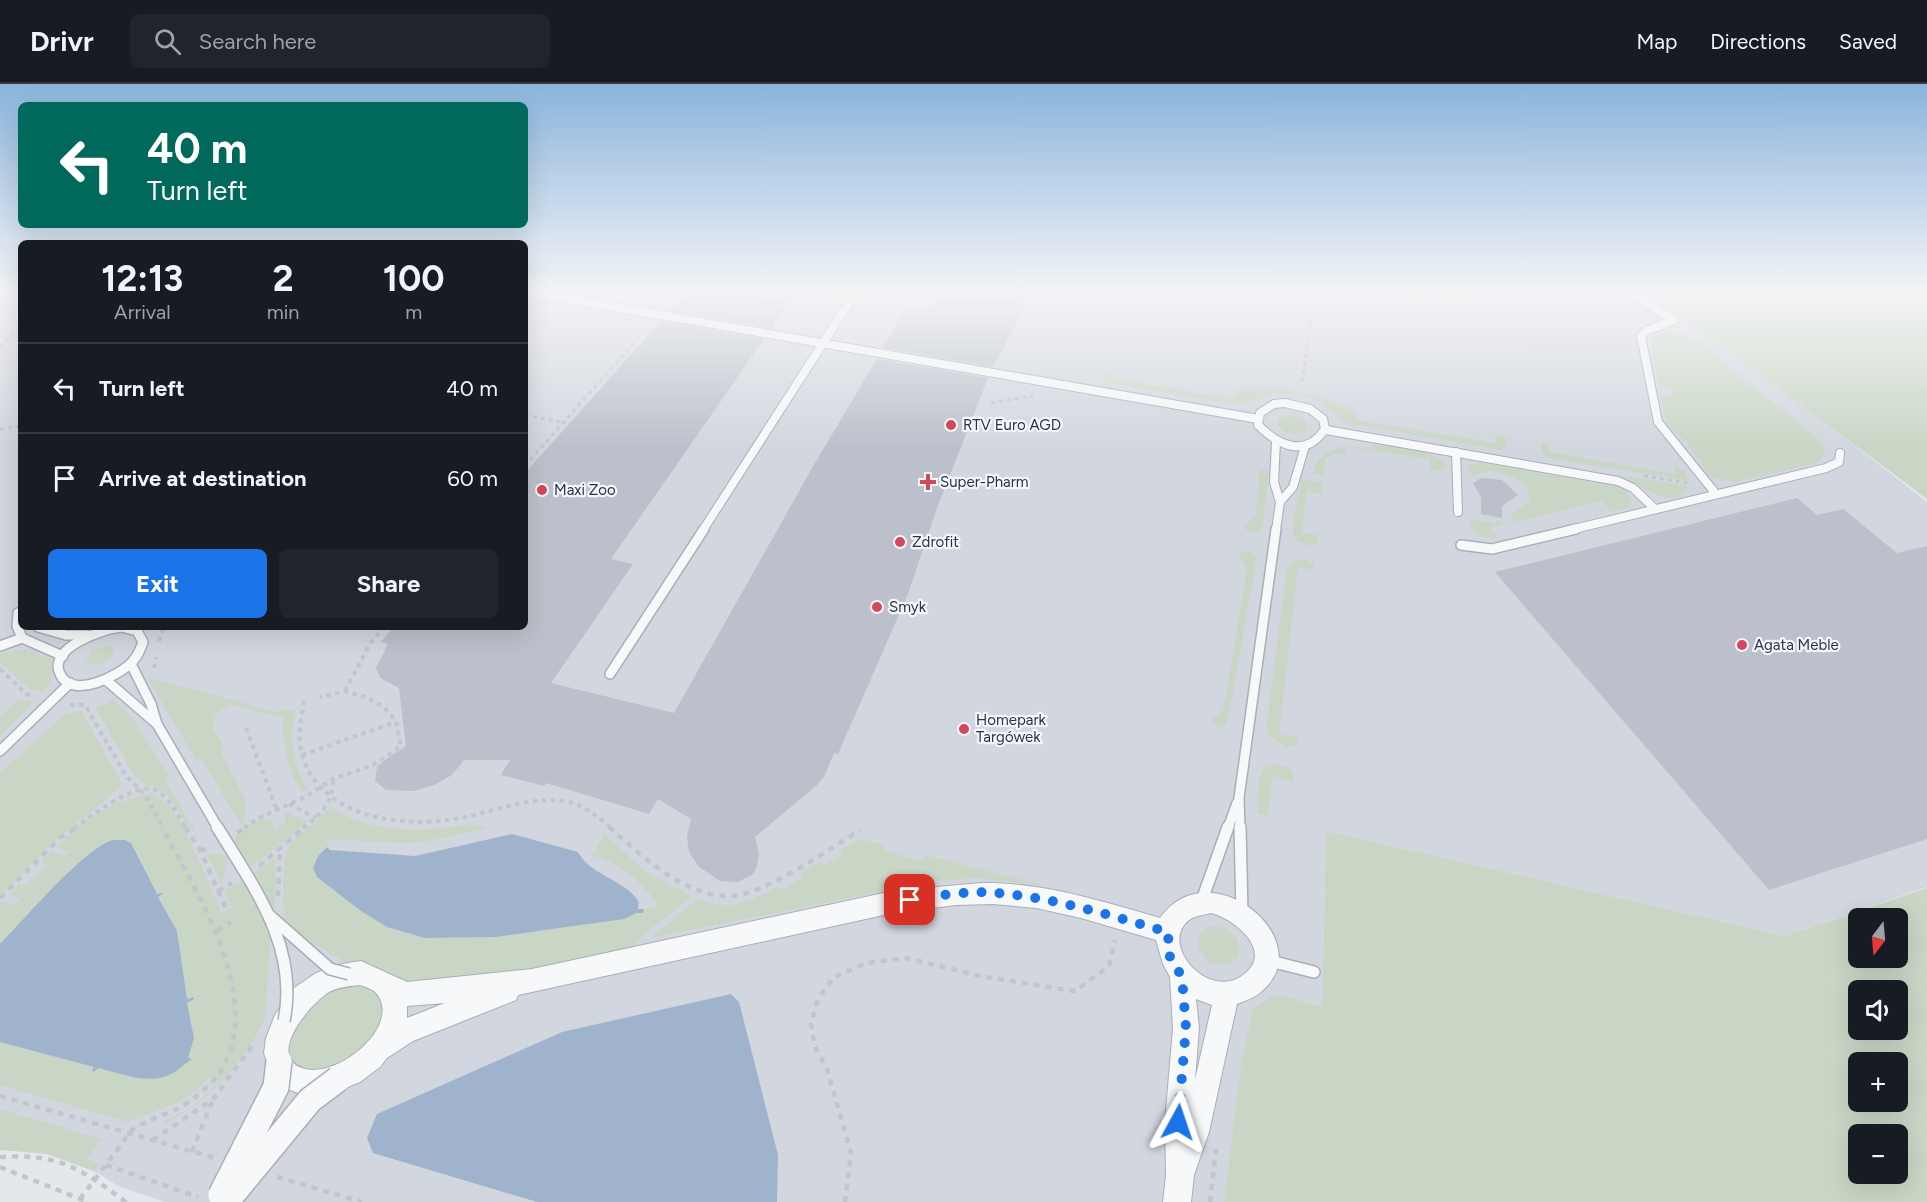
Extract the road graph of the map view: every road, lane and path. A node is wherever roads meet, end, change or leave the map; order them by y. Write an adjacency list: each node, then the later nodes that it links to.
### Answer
1 (633, 344): 11 (path)
2 (823, 344): 38 (lane)
3 (831, 344): 10 (lane)
4 (1307, 344): 6 (path)
5 (1643, 344): 20 (lane)
6 (1302, 381)
7 (1043, 394): 8 (path)
8 (991, 403)
9 (528, 416): 11 (path)
10 (1258, 419): 14 (lane); 15 (lane)
11 (565, 423): 19 (path)
12 (18, 426): 13 (path)
13 (0, 429)
14 (1326, 430): 16 (lane); 17 (lane)
15 (1276, 442): 16 (lane); 21 (lane)
16 (1305, 446): 21 (lane)
17 (1456, 452): 22 (lane); 23 (lane)
18 (1840, 453): 20 (lane)
19 (528, 463)
20 (1716, 494): 22 (lane)
21 (1280, 502): 55 (lane)
22 (1654, 508): 24 (lane)
23 (1458, 512)
24 (1461, 545)
25 (18, 613): 26 (lane)
26 (18, 629)
27 (18, 630): 33 (lane)
28 (48, 630): 32 (lane)
29 (101, 630): 32 (lane)
30 (135, 630): 36 (lane)
31 (382, 630): 41 (path)
32 (89, 635): 35 (lane)
33 (22, 638): 34 (lane); 35 (lane)
34 (0, 646)
35 (63, 656): 40 (lane)
36 (131, 664): 39 (lane); 47 (lane)
37 (0, 669): 42 (path)
38 (610, 674)
39 (106, 680): 40 (lane); 47 (lane)
40 (70, 683): 49 (lane)
41 (345, 691): 43 (path); 46 (path)
42 (36, 696)
43 (320, 697)
44 (304, 701): 50 (path)
45 (70, 705): 53 (path)
46 (396, 722): 50 (path); 51 (path)
47 (157, 724): 70 (lane, bridge)
48 (246, 728): 57 (path)
49 (0, 751)
50 (302, 755): 52 (path)
51 (333, 779): 52 (path); 54 (path)
52 (320, 788): 54 (path); 56 (path)
53 (139, 789): 62 (path); 65 (path); 72 (path)
54 (332, 797): 58 (path); 59 (path)
55 (1239, 798): 66 (lane); 69 (lane)
56 (290, 804): 57 (path); 58 (path)
57 (277, 810): 60 (path)
58 (316, 818): 63 (path)
59 (860, 830)
60 (231, 839)
61 (216, 849): 62 (path)
62 (200, 850): 68 (path)
63 (280, 850): 64 (path); 67 (path)
64 (254, 869)
65 (0, 898)
66 (1201, 903): 69 (street); 73 (street)
67 (278, 905)
68 (228, 912)
69 (1242, 913): 75 (street)
70 (270, 915): 77 (lane, bridge); 82 (lane, bridge)
71 (231, 922): 72 (path)
72 (217, 930): 89 (path)
73 (1168, 932): 78 (street); 79 (street)
74 (1116, 937): 105 (path)
75 (1266, 960): 76 (lane); 81 (street)
76 (1314, 972)
77 (349, 974): 80 (street); 82 (street, bridge)
78 (1182, 977): 81 (street); 98 (street)
79 (532, 981): 80 (street); 84 (street)
80 (389, 988): 84 (street)
81 (1227, 994): 98 (street)
82 (284, 1021): 85 (street)
83 (259, 1038): 88 (path)
84 (375, 1054): 86 (street)
85 (279, 1061): 86 (street, bridge); 100 (street, bridge)
86 (338, 1079): 103 (street, bridge)
87 (0, 1096): 89 (path)
88 (213, 1099): 90 (path); 91 (path)
89 (129, 1133): 90 (path); 94 (path)
90 (153, 1140): 91 (path)
91 (192, 1152): 93 (path)
92 (0, 1157): 97 (path)
93 (226, 1162)
94 (108, 1166): 97 (path); 100 (path)
95 (0, 1167): 99 (path)
96 (272, 1175): 104 (path)
97 (96, 1179): 99 (path); 102 (path)
98 (1178, 1189)
99 (80, 1198): 101 (path)
100 (207, 1200)
101 (87, 1202)
102 (126, 1202)
103 (226, 1202)
104 (362, 1202)
105 (845, 1202)

